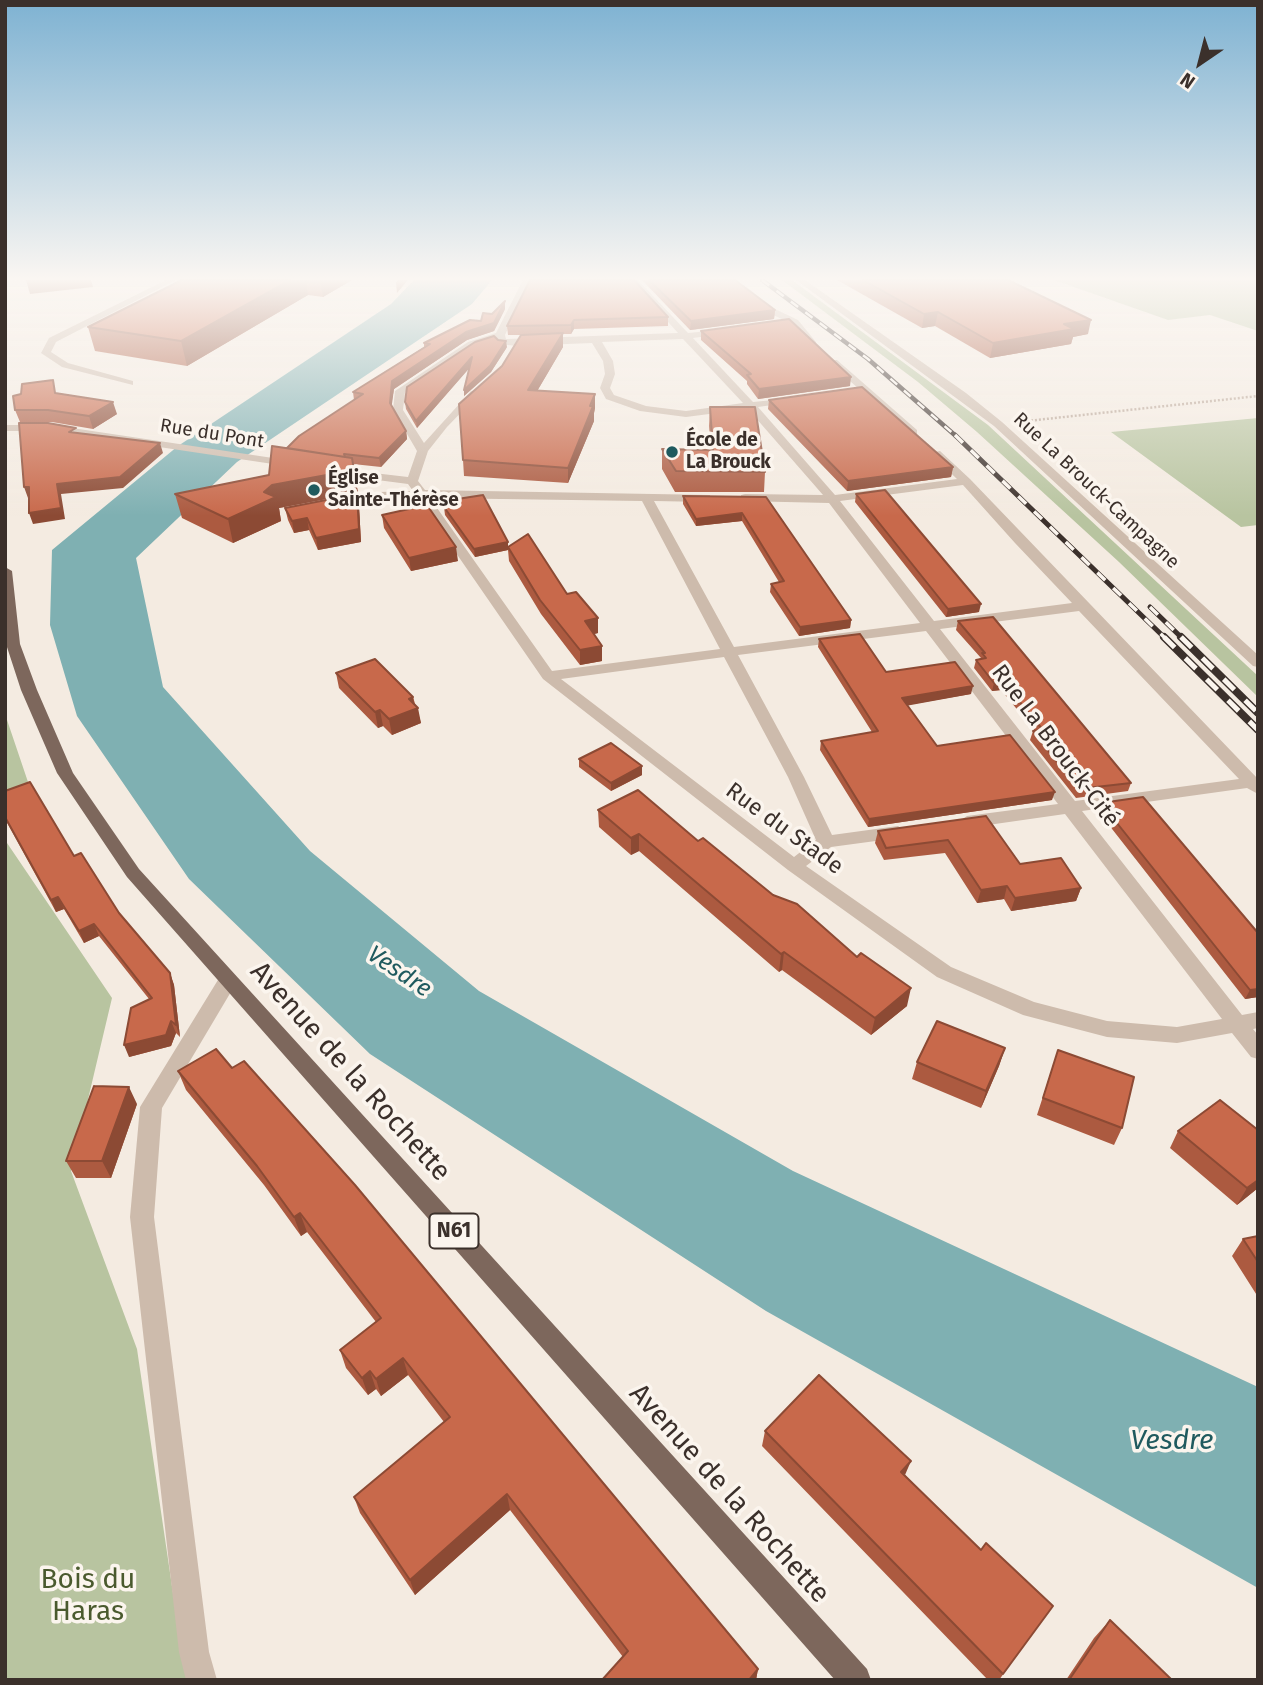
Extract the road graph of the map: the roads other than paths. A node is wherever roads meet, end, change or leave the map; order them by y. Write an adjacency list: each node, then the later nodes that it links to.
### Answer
1 (55, 359): 7 (street)
2 (449, 359): 12 (street)
3 (607, 359): 10 (street)
4 (705, 359): 10 (street, Rue La Brouck-Cité)
5 (827, 359): 13 (street)
6 (911, 359): 24 (street, Rue La Brouck-Campagne)
7 (129, 383)
8 (482, 388): 12 (street)
9 (801, 398): 10 (street)
10 (749, 405): 18 (street, Rue La Brouck-Cité)
11 (5, 428): 14 (street, Rue du Pont)
12 (423, 451): 14 (street)
13 (966, 481): 18 (street); 21 (street)
14 (416, 488): 15 (street); 19 (street); 25 (street, Rue du Stade)
15 (645, 496): 16 (street); 23 (street)
16 (722, 498)
17 (736, 498): 18 (street)
18 (832, 499): 22 (street, Rue La Brouck-Cité)
19 (328, 505)
20 (5, 571): 32 (main road, Avenue de la Rochette / N61)
21 (1083, 606): 22 (street); 26 (street)
22 (934, 627): 23 (street); 27 (street, Rue La Brouck-Cité)
23 (727, 651): 25 (street); 30 (street)
24 (1258, 663)
25 (548, 676): 31 (street, Rue du Stade)
26 (1255, 786): 27 (street)
27 (1070, 808): 28 (street); 34 (street, Rue La Brouck-Cité)
28 (948, 825)
29 (921, 829): 30 (street)
30 (826, 842): 31 (street)
31 (794, 866): 34 (street, Rue du Stade)
32 (228, 980): 36 (street); 37 (main road, Avenue de la Rochette / N61)
33 (1258, 1020): 34 (street)
34 (1237, 1024): 35 (street, Rue La Brouck-Cité)
35 (1258, 1051)
36 (202, 1680)
37 (856, 1680)

